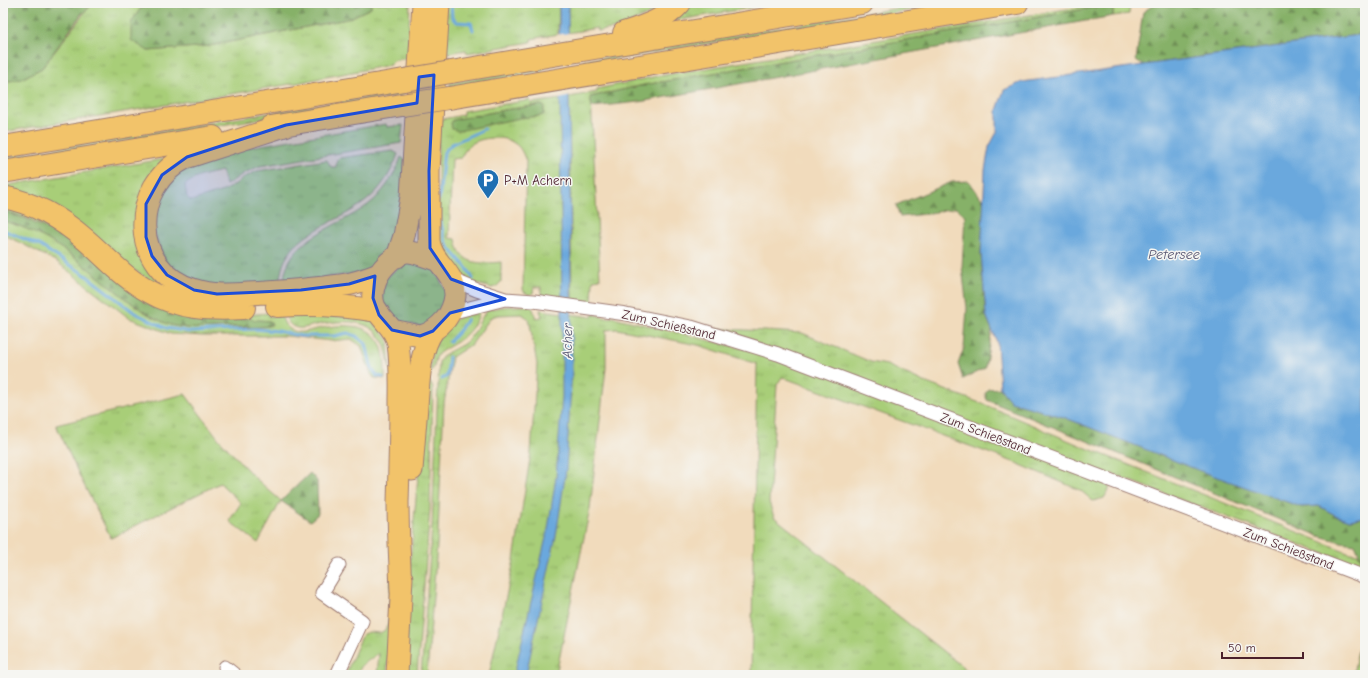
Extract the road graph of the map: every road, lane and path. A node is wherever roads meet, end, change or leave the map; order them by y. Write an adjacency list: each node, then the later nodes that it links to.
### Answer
1 (423, 3): 11 (main road)
2 (439, 3): 12 (main road)
3 (680, 3): 6 (highway)
4 (862, 3): 6 (highway)
5 (1017, 3): 7 (highway, bridge)
6 (582, 49): 8 (highway, bridge)
7 (286, 125): 9 (highway); 15 (highway)
8 (3, 146)
9 (3, 172)
10 (3, 197): 15 (highway)
11 (397, 257): 12 (main road); 13 (main road)
12 (438, 261): 14 (main road)
13 (378, 275): 15 (highway); 17 (main road)
14 (451, 279): 16 (street); 18 (main road)
15 (283, 299): 17 (highway)
16 (505, 299): 18 (street); 22 (street, Zum Schießstand)
17 (377, 311): 19 (main road)
18 (450, 313): 20 (main road)
19 (392, 330): 20 (main road); 23 (main road)
20 (433, 331): 23 (main road)
21 (339, 565): 24 (street)
22 (1365, 576)
23 (401, 592): 25 (main road)
24 (337, 675)
25 (397, 675)

